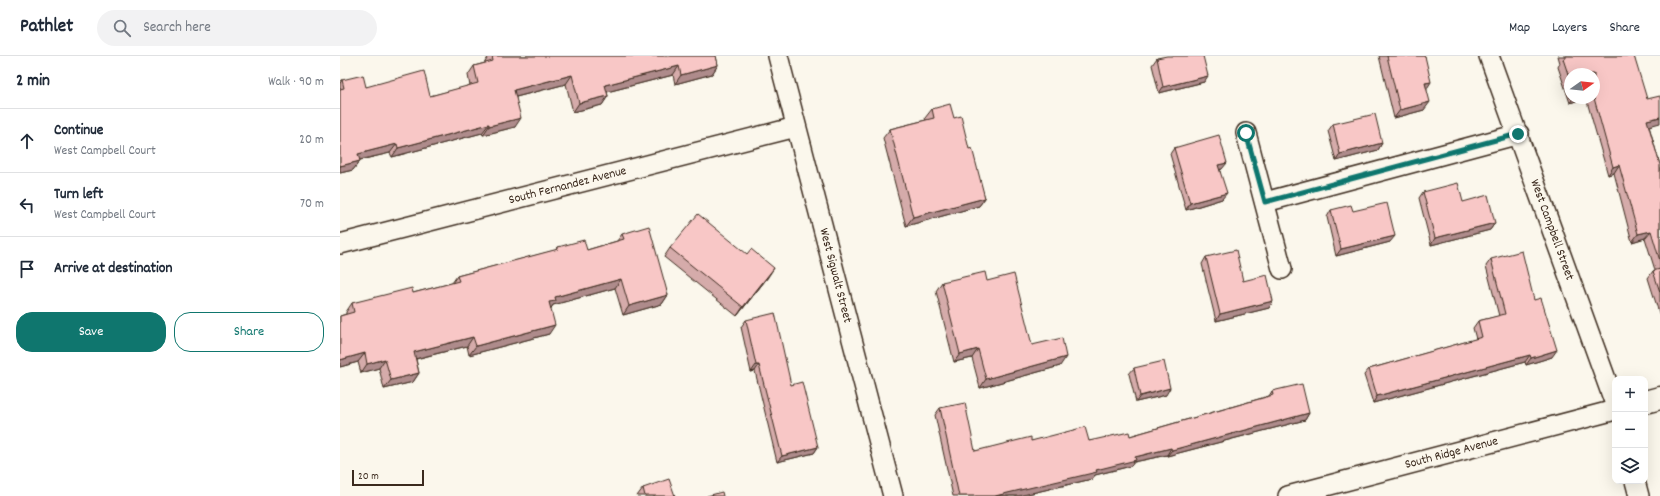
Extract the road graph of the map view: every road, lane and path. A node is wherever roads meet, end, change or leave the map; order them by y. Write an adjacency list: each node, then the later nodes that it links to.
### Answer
1 (778, 56): 3 (street, West Sigwalt Street)
2 (1489, 56): 5 (street, West Campbell Street)
3 (796, 127): 7 (street, South Fernandez Avenue); 14 (street, West Sigwalt Street)
4 (1246, 133): 6 (street)
5 (1518, 134): 6 (street); 9 (street, West Campbell Street)
6 (1265, 202): 8 (street)
7 (340, 244)
8 (1282, 269)
9 (1612, 396)
10 (1660, 398): 11 (street)
11 (1648, 401)
12 (1612, 411): 15 (street, South Ridge Avenue)
13 (1636, 484): 16 (street)
14 (893, 496)
15 (1288, 496)
16 (1639, 496)

